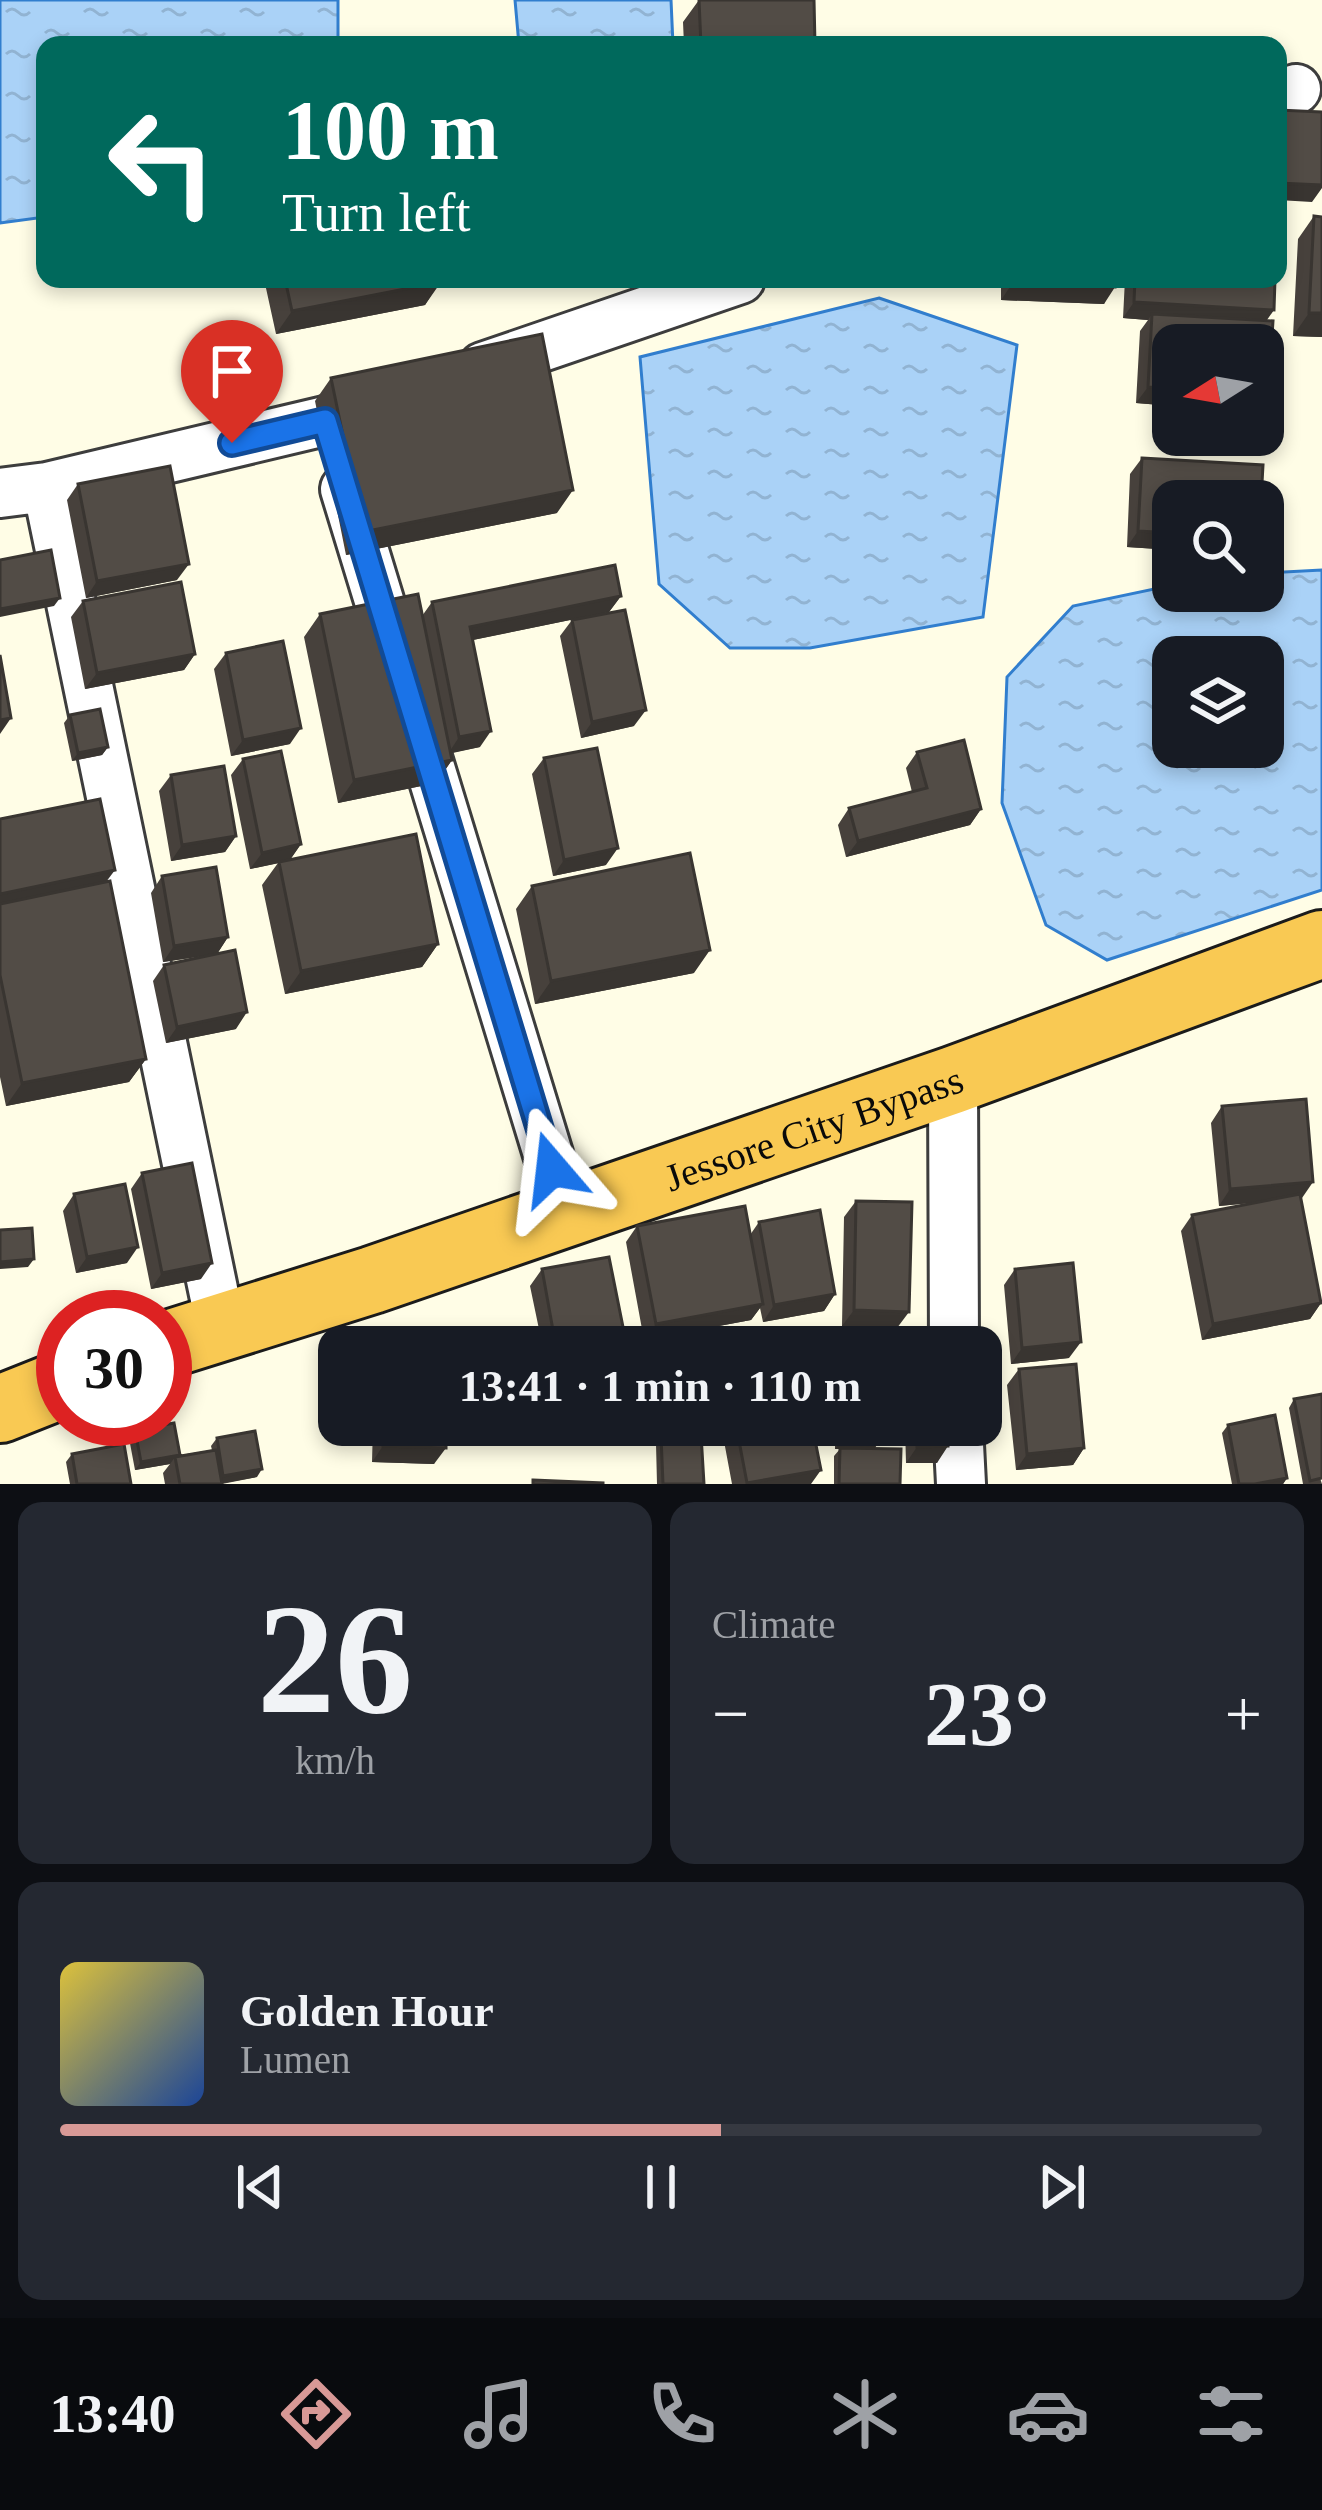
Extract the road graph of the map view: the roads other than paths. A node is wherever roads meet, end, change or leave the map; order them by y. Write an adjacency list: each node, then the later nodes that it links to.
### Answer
1 (714, 288): 2 (street)
2 (325, 421): 3 (street); 6 (street)
3 (24, 490): 8 (street)
4 (1322, 944): 5 (highway, Jessore City Bypass)
5 (953, 1080): 6 (highway, Jessore City Bypass); 7 (street)
6 (566, 1213): 8 (highway, Jessore City Bypass)
7 (954, 1326)
8 (193, 1334)
9 (36, 1395): 10 (highway)
10 (0, 1409)
11 (959, 1446): 12 (street)
12 (961, 1484)

